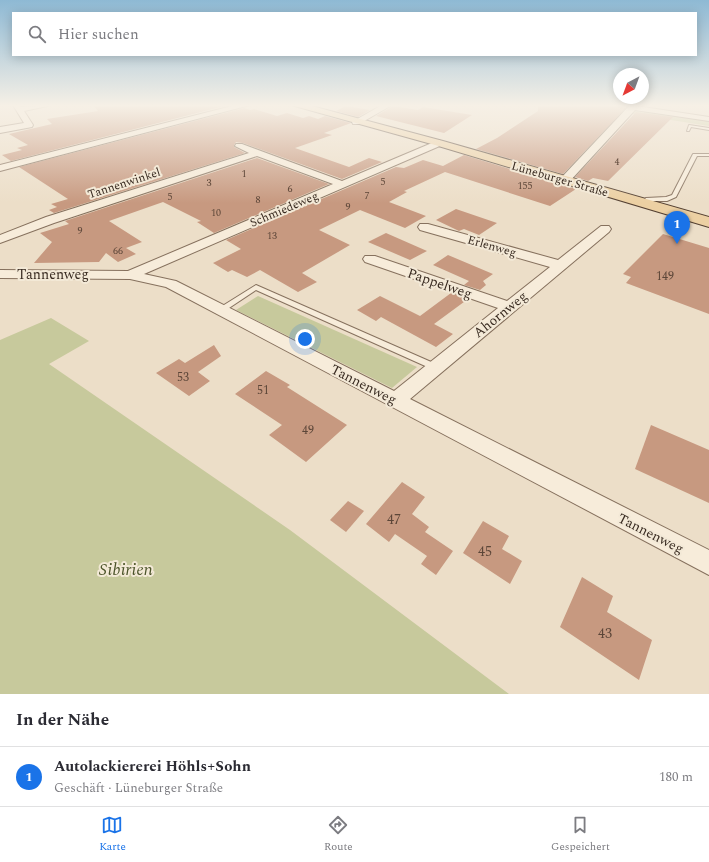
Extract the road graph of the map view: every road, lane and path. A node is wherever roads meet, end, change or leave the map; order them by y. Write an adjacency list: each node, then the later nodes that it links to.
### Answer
1 (122, 137): 8 (street)
2 (414, 137): 4 (main road, Lüneburger Straße)
3 (605, 137): 9 (street)
4 (439, 144): 9 (main road, Lüneburger Straße); 10 (street, Schmiedeweg)
5 (239, 146): 6 (street)
6 (257, 153): 10 (street); 15 (street, Tannenwinkel)
7 (709, 155): 11 (lane)
8 (0, 168)
9 (566, 180): 11 (main road, Lüneburger Straße)
10 (342, 184): 19 (street, Schmiedeweg)
11 (644, 203): 12 (main road, Lüneburger Straße)
12 (709, 222)
13 (424, 227): 17 (street, Erlenweg)
14 (605, 229): 17 (street, Ahornweg)
15 (0, 239)
16 (370, 259): 20 (street, Pappelweg)
17 (560, 265): 20 (street, Ahornweg)
18 (0, 274): 19 (street, Tannenweg)
19 (130, 275): 21 (street, Tannenweg)
20 (509, 307): 22 (street, Ahornweg)
21 (220, 310): 22 (lane); 23 (street, Tannenweg)
22 (435, 367): 23 (street, Ahornweg)
23 (396, 400): 24 (street, Tannenweg)
24 (709, 563)

